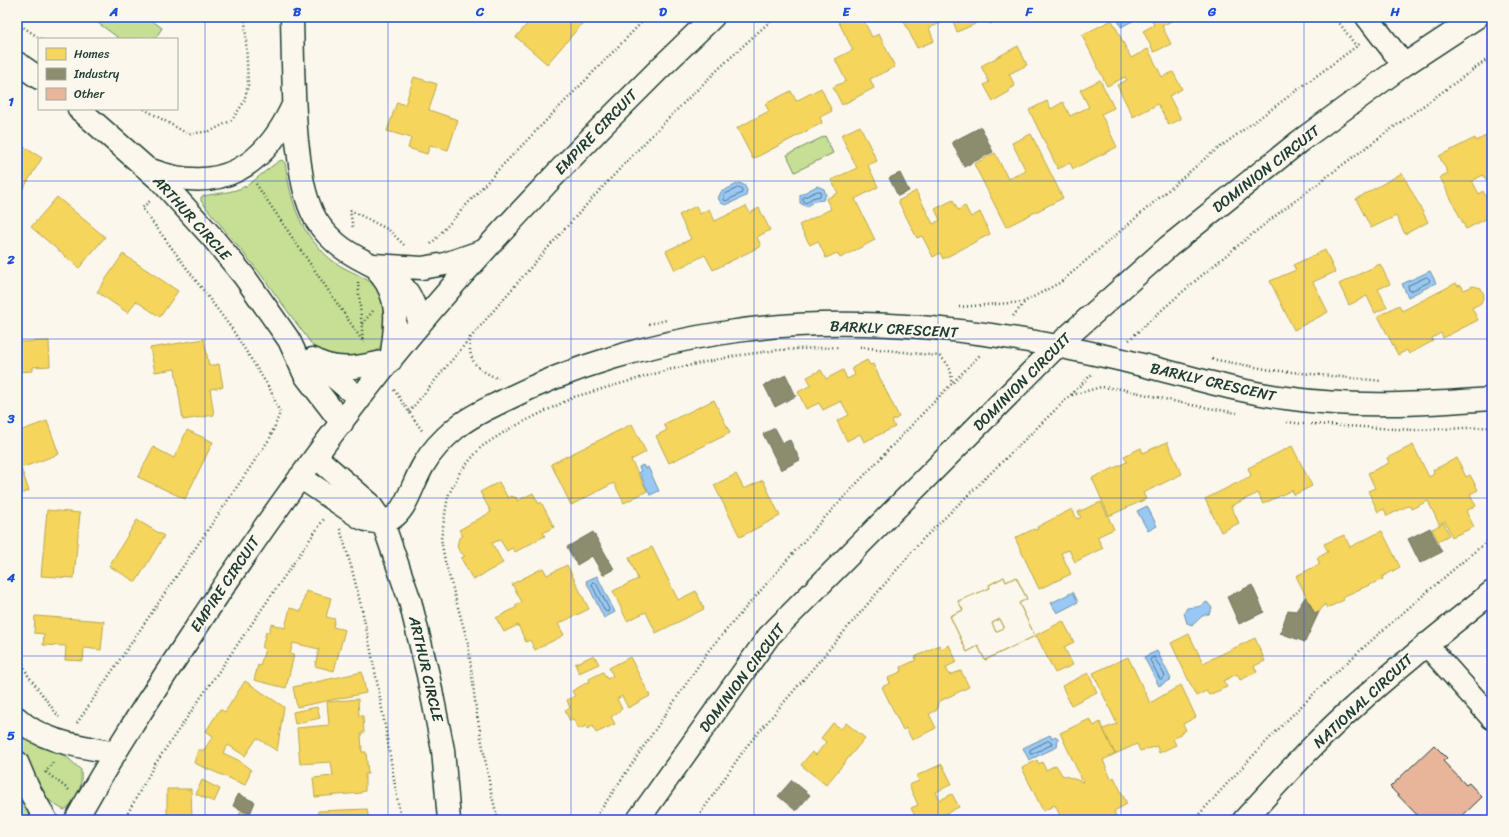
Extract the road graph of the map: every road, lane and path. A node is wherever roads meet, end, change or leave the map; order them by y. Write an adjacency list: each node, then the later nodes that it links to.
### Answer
1 (245, 17): 18 (path)
2 (292, 17): 16 (street)
3 (648, 17): 23 (path)
4 (713, 17): 25 (street, EMPIRE CIRCUIT)
5 (775, 17): 32 (path)
6 (1335, 17): 11 (path)
7 (1477, 17): 14 (street, DOMINION CIRCUIT)
8 (17, 23): 10 (path)
9 (1372, 25): 11 (path); 14 (street)
10 (40, 38)
11 (1356, 46): 27 (path)
12 (1492, 56): 34 (path)
13 (17, 63): 15 (street)
14 (1404, 65): 37 (street, DOMINION CIRCUIT)
15 (38, 77)
16 (294, 103): 19 (street); 26 (street)
17 (80, 110): 20 (street, ARTHUR CIRCLE)
18 (146, 110)
19 (244, 167): 20 (street); 43 (path)
20 (148, 169): 21 (street, ARTHUR CIRCLE)
21 (165, 185): 35 (street, ARTHUR CIRCLE); 61 (path)
22 (350, 210): 24 (path)
23 (429, 247)
24 (408, 249)
25 (484, 251): 26 (street, EMPIRE CIRCUIT); 30 (street, EMPIRE CIRCUIT)
26 (370, 265): 30 (street); 43 (street)
27 (1024, 302): 28 (path); 33 (path)
28 (953, 307)
29 (674, 319): 31 (path)
30 (420, 324): 43 (street, EMPIRE CIRCUIT)
31 (645, 325)
32 (470, 337): 43 (path); 44 (path)
33 (998, 337): 37 (street, BARKLY CRESCENT); 46 (path); 54 (street, BARKLY CRESCENT)
34 (1129, 339): 36 (path); 40 (path)
35 (289, 340): 41 (street, ARTHUR CIRCLE); 49 (street, ARTHUR CIRCLE)
36 (1137, 341)
37 (1057, 346): 40 (street, BARKLY CRESCENT); 72 (street, DOMINION CIRCUIT)
38 (846, 347): 70 (path)
39 (854, 347): 46 (path)
40 (1109, 357): 48 (street, BARKLY CRESCENT); 73 (path)
41 (312, 359): 43 (street); 47 (street, ARTHUR CIRCLE)
42 (1210, 359): 45 (path)
43 (383, 365): 47 (street, EMPIRE CIRCUIT)
44 (504, 376)
45 (1386, 381)
46 (951, 384): 71 (path)
47 (360, 399): 49 (street, EMPIRE CIRCUIT)
48 (1492, 399)
49 (342, 422): 50 (street, EMPIRE CIRCUIT)
50 (316, 457): 51 (street, EMPIRE CIRCUIT); 54 (street, ARTHUR CIRCLE)
51 (300, 477): 54 (street); 62 (street, EMPIRE CIRCUIT)
52 (327, 515): 67 (path)
53 (337, 522): 68 (path)
54 (383, 522): 69 (street, ARTHUR CIRCLE)
55 (1492, 538): 74 (path)
56 (1492, 592): 57 (street, NATIONAL CIRCUIT)
57 (1426, 644): 60 (street); 75 (street, NATIONAL CIRCUIT)
58 (17, 649): 61 (path)
59 (17, 718): 61 (street)
60 (1492, 718)
61 (67, 737): 62 (street); 64 (path)
62 (115, 753): 66 (street, EMPIRE CIRCUIT)
63 (17, 762): 64 (street)
64 (28, 788): 65 (street)
65 (46, 820)
66 (76, 820)
67 (124, 820)
68 (401, 820)
69 (449, 820)
70 (498, 820)
71 (594, 820)
72 (638, 820)
73 (696, 820)
74 (1194, 820)
75 (1244, 820)

